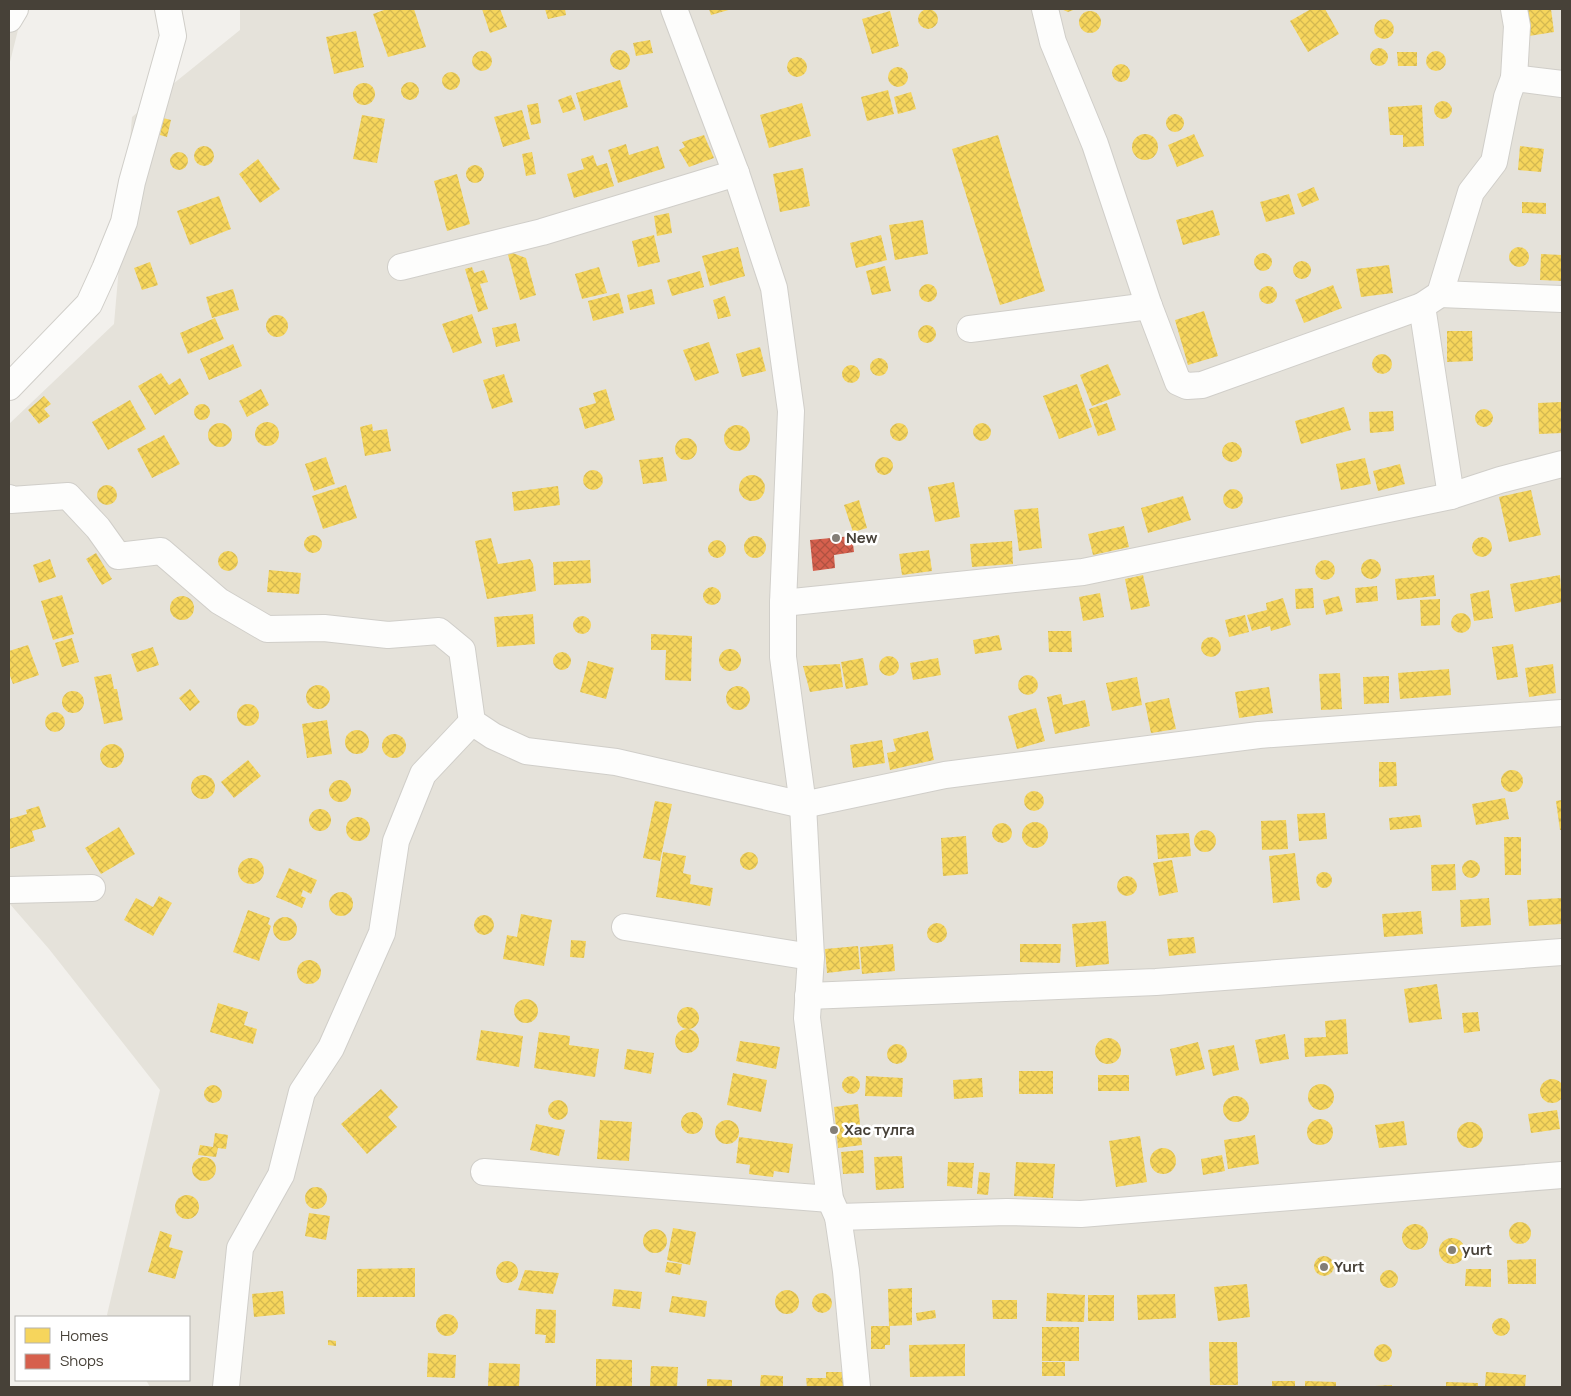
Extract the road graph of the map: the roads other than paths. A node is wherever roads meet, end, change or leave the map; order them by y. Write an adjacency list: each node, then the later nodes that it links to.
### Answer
1 (15, 9): 6 (street)
2 (168, 9): 15 (street)
3 (674, 9): 9 (street)
4 (1045, 9): 13 (street)
5 (1514, 9): 7 (street)
6 (9, 19)
7 (1514, 78): 8 (street); 12 (street)
8 (1562, 84)
9 (736, 173): 10 (street); 19 (street)
10 (401, 267)
11 (1562, 299): 12 (street)
12 (1431, 300): 13 (street); 17 (street)
13 (1149, 306): 14 (street)
14 (970, 329)
15 (9, 388)
16 (1562, 464): 17 (street)
17 (1451, 496): 19 (street)
18 (9, 498): 21 (street)
19 (783, 603): 22 (street)
20 (1562, 713): 22 (street)
21 (472, 722): 22 (street); 32 (street)
22 (803, 805): 27 (street)
23 (92, 888): 24 (street)
24 (9, 890)
25 (625, 927): 27 (street)
26 (1562, 952): 28 (street)
27 (811, 957): 28 (street)
28 (808, 996): 31 (street)
29 (484, 1172): 31 (street)
30 (1562, 1175): 31 (street)
31 (834, 1208): 33 (street)
32 (226, 1387)
33 (857, 1387)

